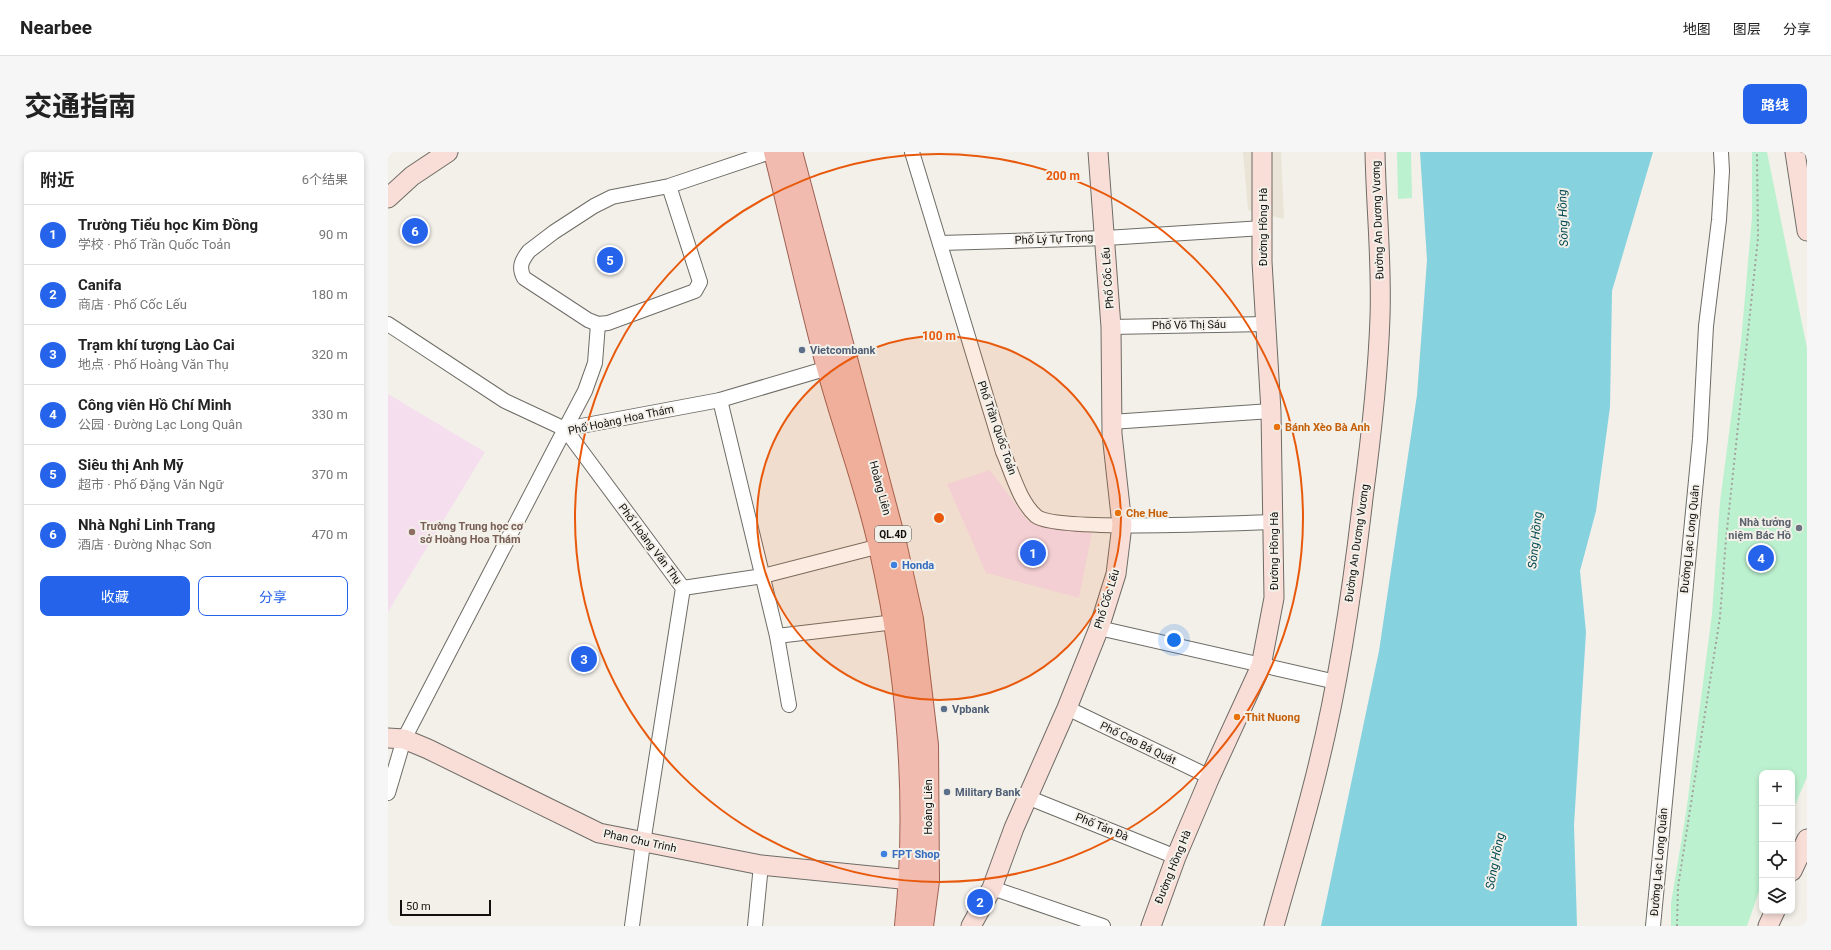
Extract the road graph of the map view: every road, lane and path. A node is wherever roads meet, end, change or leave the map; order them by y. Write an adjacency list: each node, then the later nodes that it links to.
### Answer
1 (448, 152): 13 (street)
2 (770, 152): 12 (street)
3 (775, 152): 22 (main road, Hoàng Liên / QL.4D)
4 (791, 152): 22 (main road, Hoàng Liên / QL.4D)
5 (912, 152): 17 (street, Phố Trần Quốc Toản)
6 (1098, 152): 16 (street, Phố Cốc Lếu)
7 (1262, 152): 14 (street, Đường Hồng Hà)
8 (1376, 152): 36 (street, Đường An Dương Vương)
9 (1721, 152): 59 (street, Đường Lạc Long Quân)
10 (1757, 152): 60 (path)
11 (1795, 152): 15 (street)
12 (669, 186): 19 (street); 19 (street)
13 (388, 198)
14 (1263, 228): 16 (street, Phố Lý Tự Trọng); 20 (street, Đường Hồng Hà)
15 (1807, 231)
16 (1106, 238): 17 (street, Phố Lý Tự Trọng); 21 (street, Phố Cốc Lếu)
17 (940, 243): 28 (street, Phố Trần Quốc Toản)
18 (388, 324): 26 (street, Phố Hoàng Văn Thụ)
19 (598, 324): 26 (street)
20 (1267, 324): 21 (street, Phố Võ Thị Sáu); 24 (street, Đường Hồng Hà)
21 (1111, 327): 25 (street, Phố Cốc Lếu)
22 (838, 366): 23 (street, Phố Hoàng Hoa Thám); 29 (main road, Hoàng Liên / QL.4D)
23 (720, 400): 26 (street, Phố Hoàng Hoa Thám); 30 (street)
24 (1271, 411): 25 (street); 27 (street, Đường Hồng Hà)
25 (1111, 422): 28 (street, Phố Cốc Lếu)
26 (565, 429): 31 (street, Phố Hoàng Văn Thụ); 39 (street, Phố Hoàng Hoa Thám)
27 (1274, 522): 28 (street, Phố Trần Quốc Toản); 35 (street, Đường Hồng Hà)
28 (1122, 525): 33 (street, Phố Cốc Lếu)
29 (888, 544): 30 (street); 32 (main road, Hoàng Liên / QL.4D); 48 (main road, Hoàng Liên / QL.4D)
30 (763, 576): 31 (street); 34 (street)
31 (682, 588): 44 (street, Phố Hoàng Văn Thụ)
32 (895, 622): 34 (street); 48 (main road, Hoàng Liên / QL.4D)
33 (1099, 628): 35 (street); 38 (street, Phố Cốc Lếu)
34 (777, 636): 37 (street)
35 (1261, 666): 36 (street); 40 (street, Đường Hồng Hà)
36 (1336, 682): 58 (street, Đường An Dương Vương)
37 (789, 705)
38 (1067, 708): 40 (street, Phố Cao Bá Quát); 42 (street, Phố Cốc Lếu)
39 (396, 738): 41 (street, Phố Hoàng Hoa Thám); 44 (street, Phan Chu Trinh)
40 (1210, 777): 45 (street, Đường Hồng Hà)
41 (388, 793)
42 (1027, 797): 45 (street, Phố Tản Đà); 49 (street, Phố Cốc Lếu)
43 (1807, 839): 46 (street)
44 (643, 843): 47 (street, Phan Chu Trinh); 51 (street, Phố Hoàng Văn Thụ)
45 (1176, 857): 57 (street, Đường Hồng Hà)
46 (1795, 865)
47 (761, 866): 48 (street, Phan Chu Trinh); 52 (street)
48 (919, 881): 53 (main road, Hoàng Liên / QL.4D); 54 (main road, Hoàng Liên / QL.4D)
49 (992, 888): 55 (street, Phố Cốc Lếu); 56 (street)
50 (1774, 914): 61 (street)
51 (632, 926)
52 (755, 926)
53 (906, 926)
54 (922, 926)
55 (971, 926)
56 (1103, 926)
57 (1151, 926)
58 (1274, 926)
59 (1653, 926)
60 (1677, 926)
61 (1768, 926)

